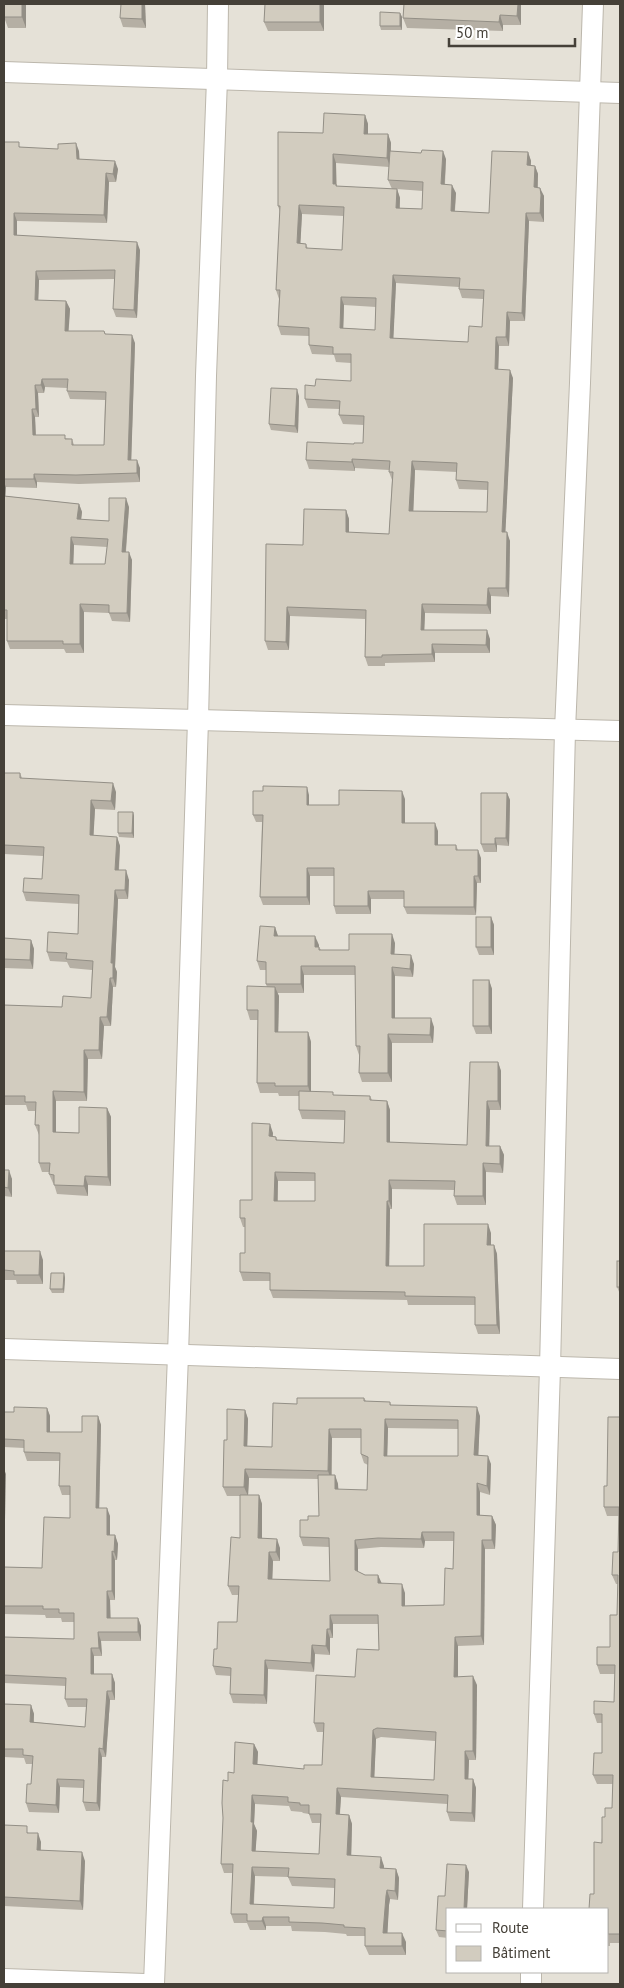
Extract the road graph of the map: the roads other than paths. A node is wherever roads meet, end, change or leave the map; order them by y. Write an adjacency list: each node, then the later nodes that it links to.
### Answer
1 (218, 4): 4 (street)
2 (594, 4): 5 (street)
3 (4, 72): 4 (street)
4 (217, 79): 5 (street); 8 (street)
5 (591, 92): 6 (street); 9 (street)
6 (620, 93)
7 (4, 715): 8 (street)
8 (198, 720): 9 (street); 12 (street)
9 (565, 730): 10 (street); 13 (street)
10 (620, 731)
11 (4, 1349): 12 (street)
12 (178, 1355): 13 (street); 18 (street)
13 (550, 1368): 14 (street); 15 (street)
14 (620, 1369)
15 (533, 1908)
16 (4, 1979): 17 (street)
17 (145, 1984)
18 (154, 1984)

